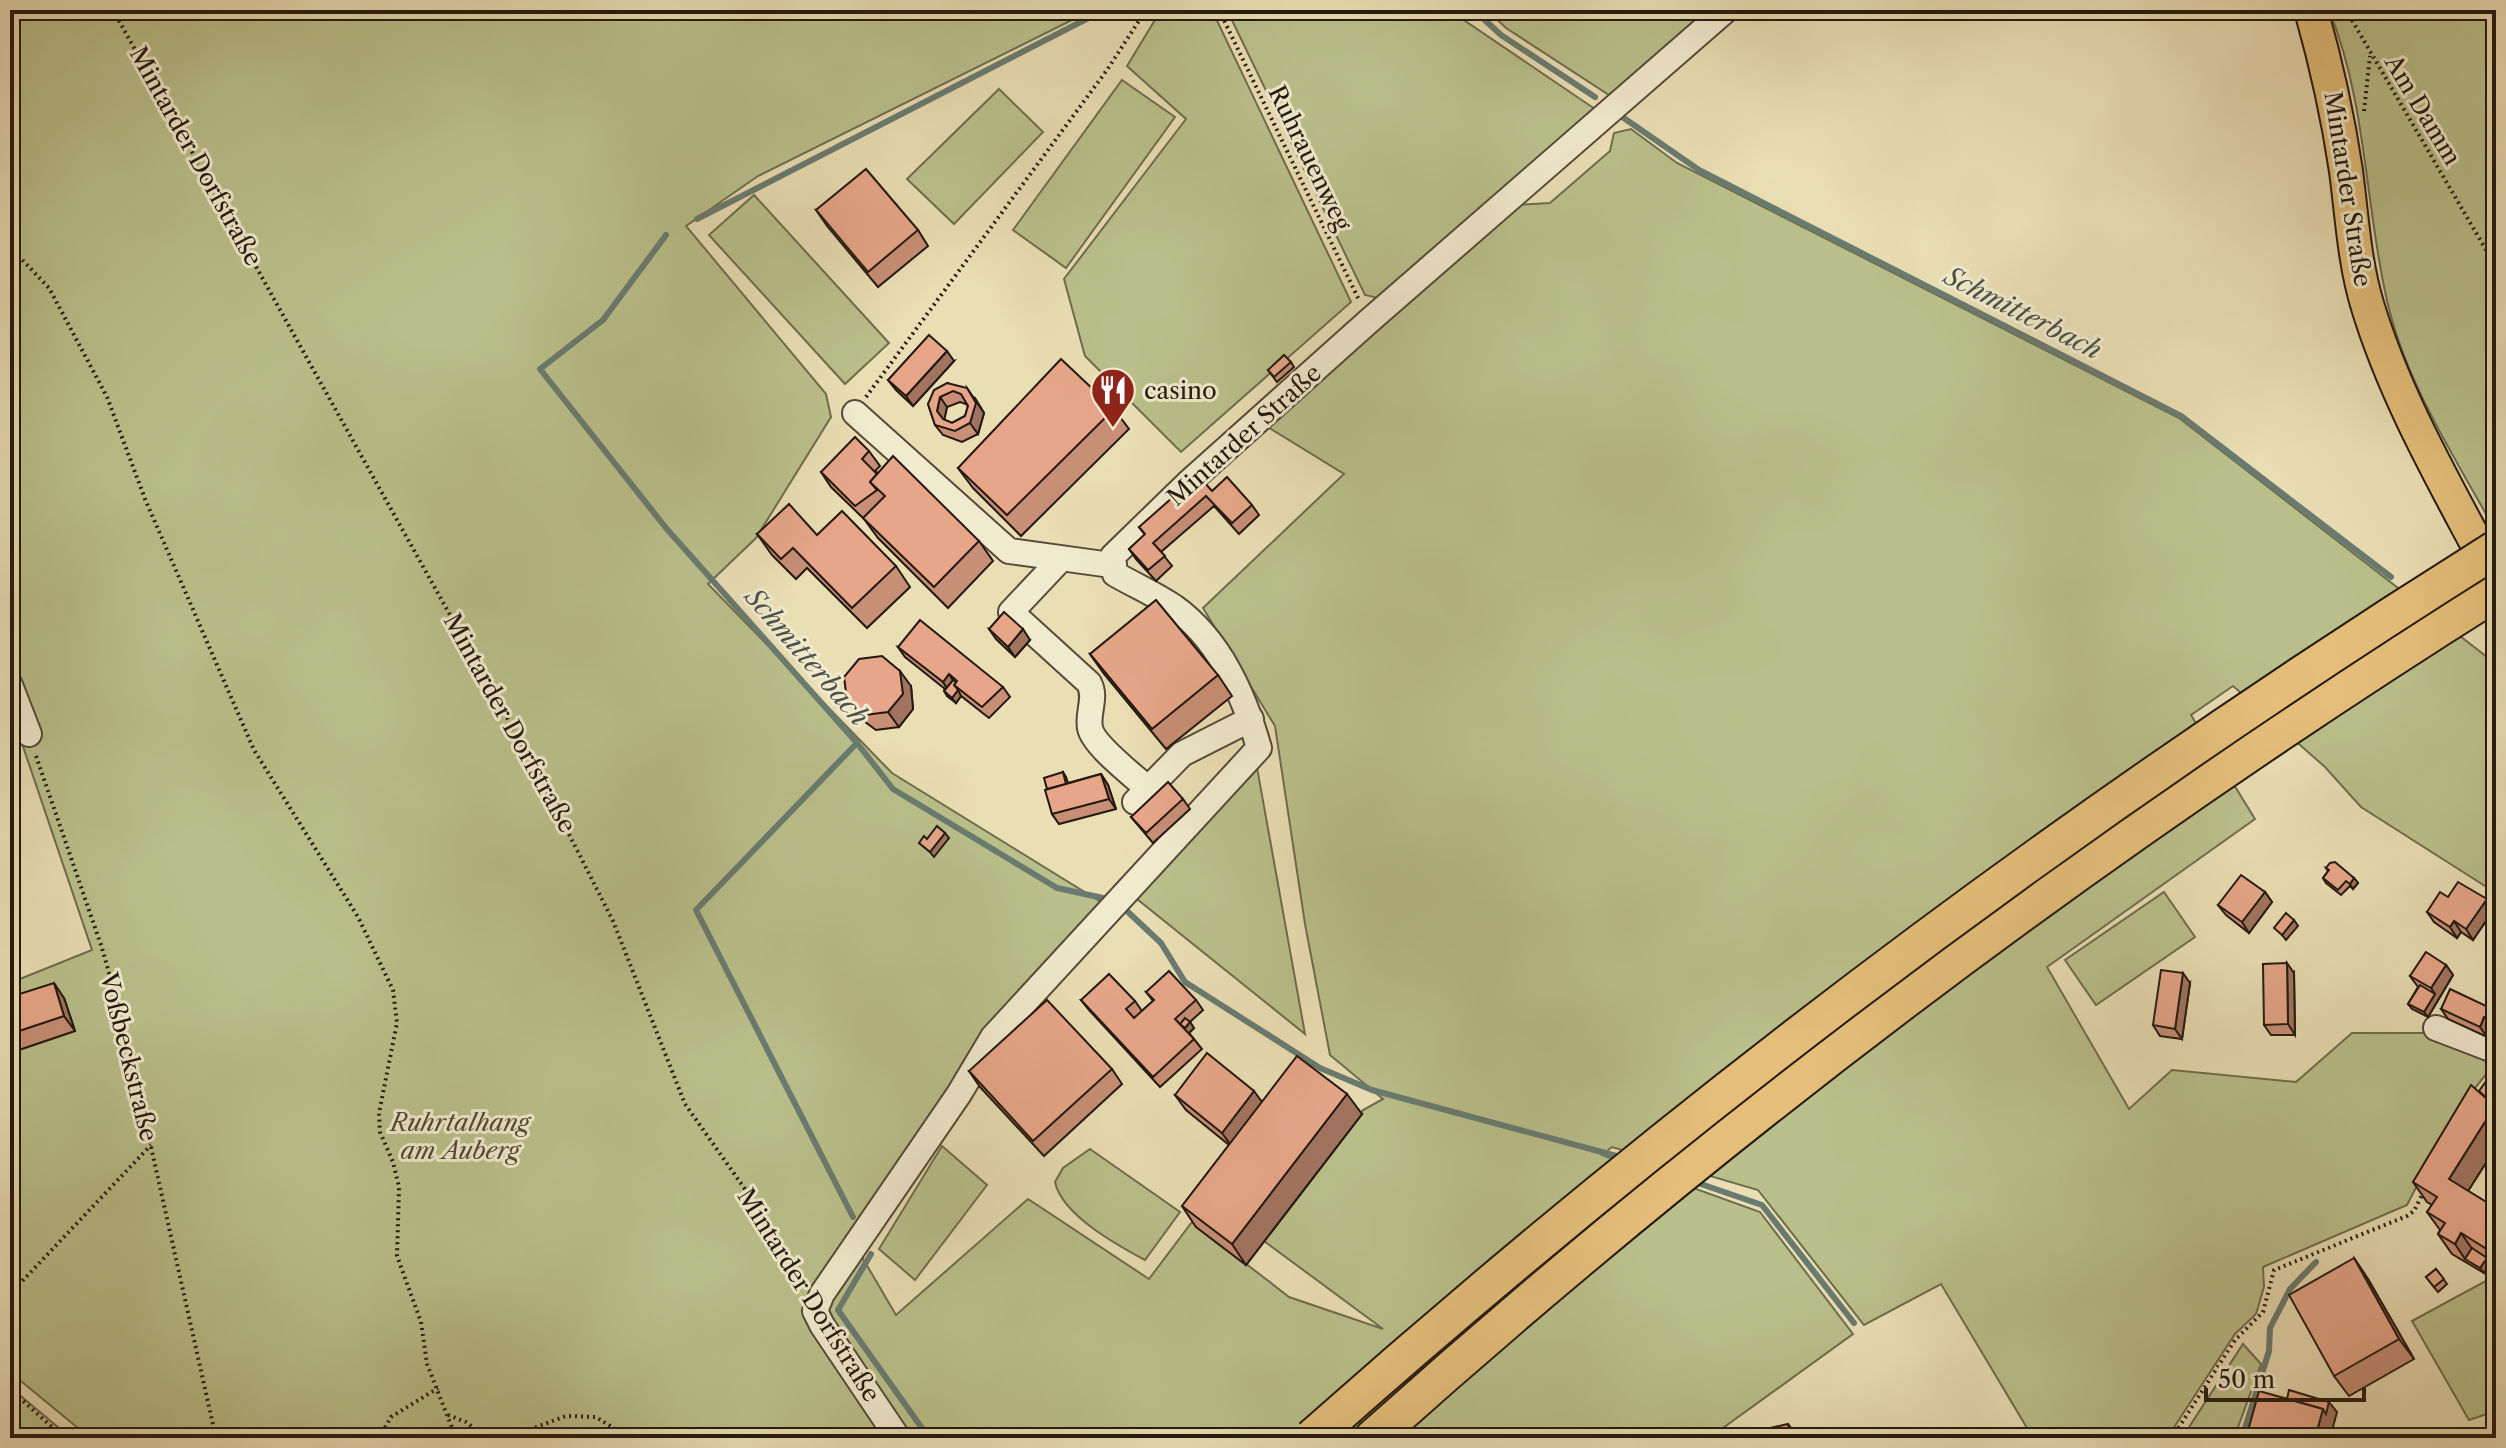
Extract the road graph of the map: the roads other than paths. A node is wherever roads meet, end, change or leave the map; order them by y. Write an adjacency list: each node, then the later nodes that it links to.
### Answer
1 (1726, 10): 6 (lane, Mintarder Straße)
2 (2311, 10): 7 (main road, Mintarder Straße)
3 (855, 413): 5 (lane)
4 (2496, 549): 15 (highway, bridge)
5 (1060, 560): 6 (lane); 10 (lane)
6 (1111, 565): 10 (lane)
7 (2496, 580)
8 (2496, 592): 16 (highway)
9 (10, 685): 11 (lane)
10 (1251, 719): 14 (lane, Mintarder Dorfstraße)
11 (29, 734)
12 (2436, 1028): 13 (lane)
13 (2496, 1051)
14 (898, 1438)
15 (1312, 1438)
16 (1373, 1438)

